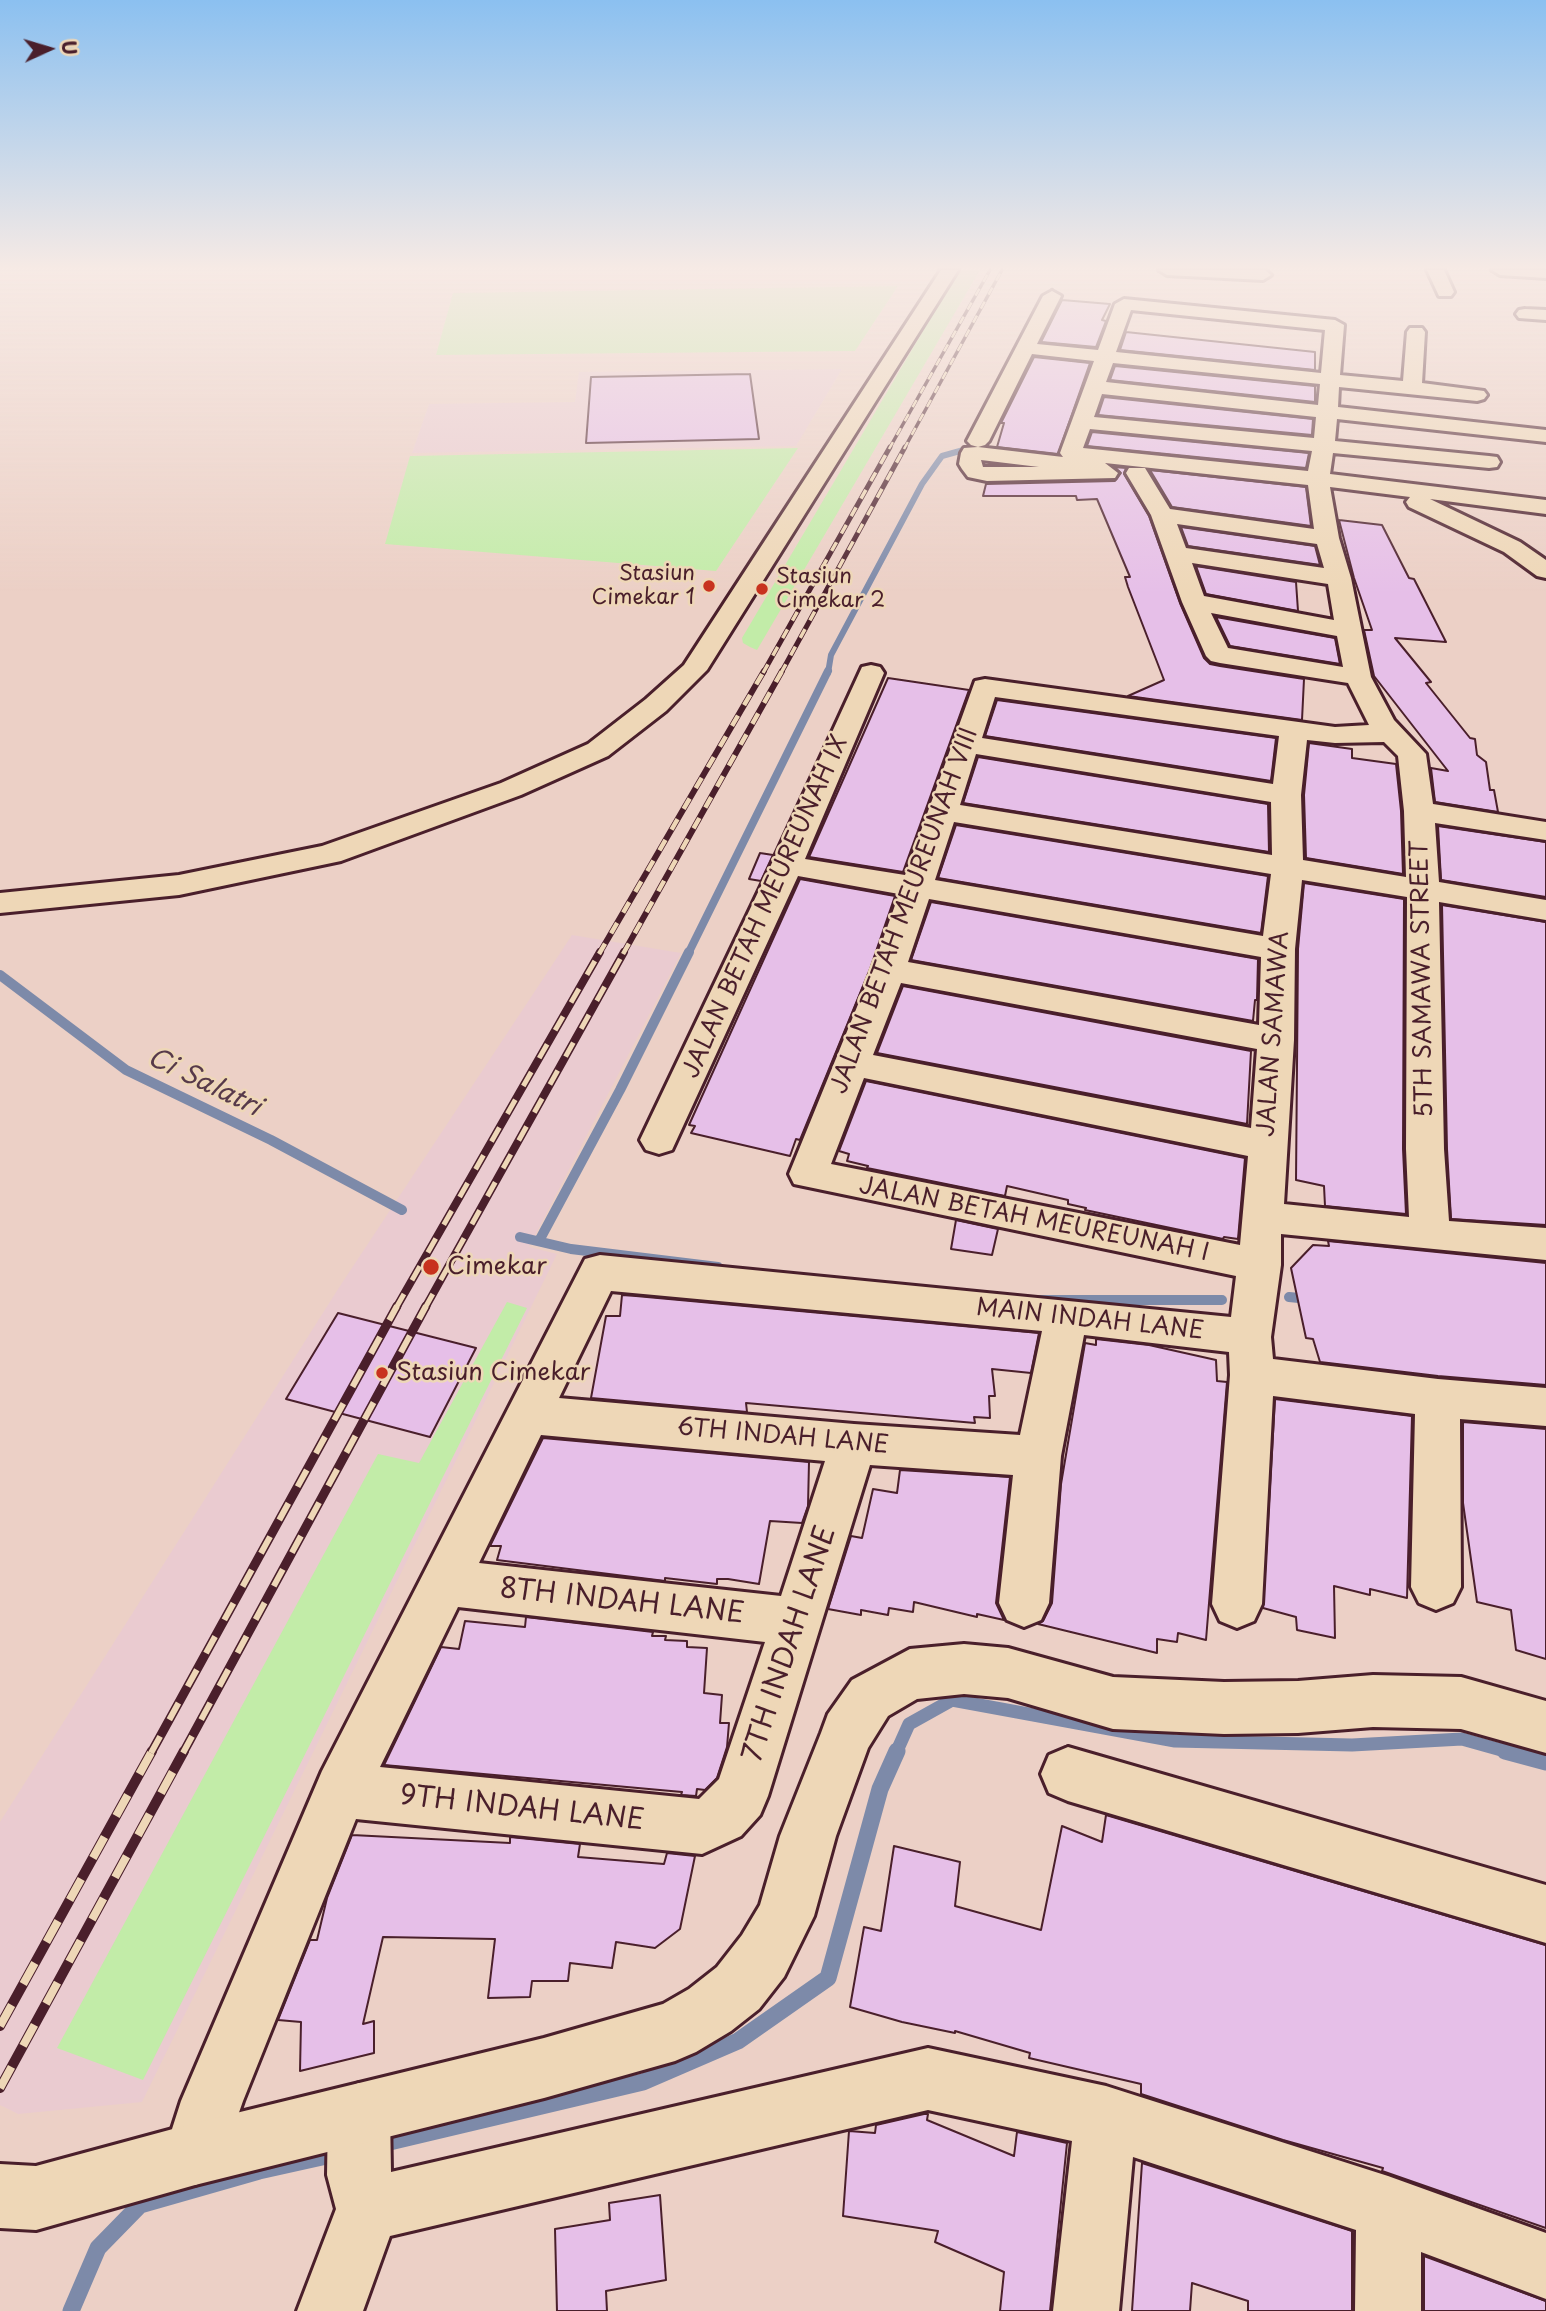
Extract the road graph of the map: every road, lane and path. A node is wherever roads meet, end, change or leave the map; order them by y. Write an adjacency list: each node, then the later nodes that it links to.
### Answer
1 (867, 378): 17 (street)
2 (875, 378): 17 (street)
3 (1011, 378): 18 (street)
4 (1097, 378): 8 (street)
5 (1310, 378): 7 (street)
6 (1413, 378): 9 (street)
7 (1330, 380): 9 (street); 11 (street)
8 (1094, 387): 11 (street); 12 (street)
9 (1412, 388): 10 (street)
10 (1477, 395)
11 (1326, 411): 13 (street); 15 (street)
12 (1082, 422): 15 (street); 19 (street)
13 (1486, 429): 14 (street); 16 (street)
14 (1546, 436)
15 (1324, 446): 16 (street); 19 (street)
16 (1489, 462): 20 (street)
17 (811, 470): 42 (street); 45 (street)
18 (1137, 472): 19 (street); 22 (street)
19 (1320, 484): 20 (street); 23 (street); 24 (street)
20 (1494, 502): 21 (street); 24 (street)
21 (1546, 507)
22 (1162, 515): 23 (street); 26 (street)
23 (1327, 538): 28 (street)
24 (1501, 542): 25 (street); 27 (street)
25 (1546, 552)
26 (1178, 554): 28 (street); 29 (street)
27 (1546, 571)
28 (1339, 578): 30 (street)
29 (1194, 602): 30 (street); 32 (street)
30 (1348, 630): 32 (street)
31 (871, 673): 40 (street, JALAN BETAH MEUREUNAH IX)
32 (1358, 677): 34 (street)
33 (1294, 730): 34 (street); 35 (street, JALAN BETAH MEUREUNAH VIII); 36 (street, JALAN SAMAWA)
34 (1391, 733): 38 (street, 5TH SAMAWA STREET)
35 (965, 744): 36 (street); 37 (street, JALAN BETAH MEUREUNAH VIII)
36 (1286, 794): 41 (street, JALAN SAMAWA)
37 (944, 811): 41 (street); 43 (street, JALAN BETAH MEUREUNAH VIII)
38 (1419, 811): 39 (street); 44 (street, 5TH SAMAWA STREET)
39 (1546, 831)
40 (787, 865): 43 (street); 51 (street, JALAN BETAH MEUREUNAH IX)
41 (1288, 867): 44 (street); 47 (street, JALAN SAMAWA)
42 (0, 884)
43 (918, 888): 47 (street); 48 (street, JALAN BETAH MEUREUNAH VIII)
44 (1423, 890): 46 (street); 55 (street, 5TH SAMAWA STREET)
45 (0, 903)
46 (1546, 910)
47 (1278, 949): 49 (street, JALAN SAMAWA)
48 (889, 970): 49 (street); 50 (street, JALAN BETAH MEUREUNAH VIII)
49 (1276, 1040): 52 (street, JALAN SAMAWA)
50 (852, 1063): 52 (street); 53 (street, JALAN BETAH MEUREUNAH VIII)
51 (659, 1140)
52 (1264, 1146): 54 (street, JALAN SAMAWA)
53 (808, 1174): 57 (street, JALAN BETAH MEUREUNAH I)
54 (1263, 1217): 55 (street); 57 (street, JALAN SAMAWA)
55 (1430, 1235): 56 (street)
56 (1546, 1244)
57 (1258, 1275): 59 (street, JALAN SAMAWA)
58 (1066, 1317): 59 (street, MAIN INDAH LANE); 62 (street, MAIN INDAH LANE); 64 (street)
59 (1251, 1356): 60 (street, MAIN INDAH LANE); 68 (street, JALAN SAMAWA)
60 (1438, 1398): 61 (street, MAIN INDAH LANE); 66 (street)
61 (1546, 1407)
62 (529, 1415): 63 (street, 6TH INDAH LANE); 65 (street)
63 (855, 1444): 64 (street, 6TH INDAH LANE); 69 (street, 7TH INDAH LANE)
64 (1038, 1456): 67 (street)
65 (446, 1582): 69 (street, 8TH INDAH LANE); 72 (street)
66 (1436, 1587)
67 (1024, 1603)
68 (1237, 1604)
69 (799, 1622): 73 (street, 7TH INDAH LANE)
70 (1546, 1727): 76 (street)
71 (1068, 1774): 74 (street)
72 (341, 1790): 73 (street, 9TH INDAH LANE); 77 (street)
73 (702, 1827)
74 (1546, 1914)
75 (1106, 2117): 76 (street); 79 (street); 82 (street)
76 (361, 2153): 77 (street); 81 (street)
77 (195, 2154): 78 (street)
78 (0, 2196)
79 (1388, 2208): 80 (street); 83 (street)
80 (1546, 2266)
81 (330, 2311)
82 (1086, 2311)
83 (1388, 2311)

